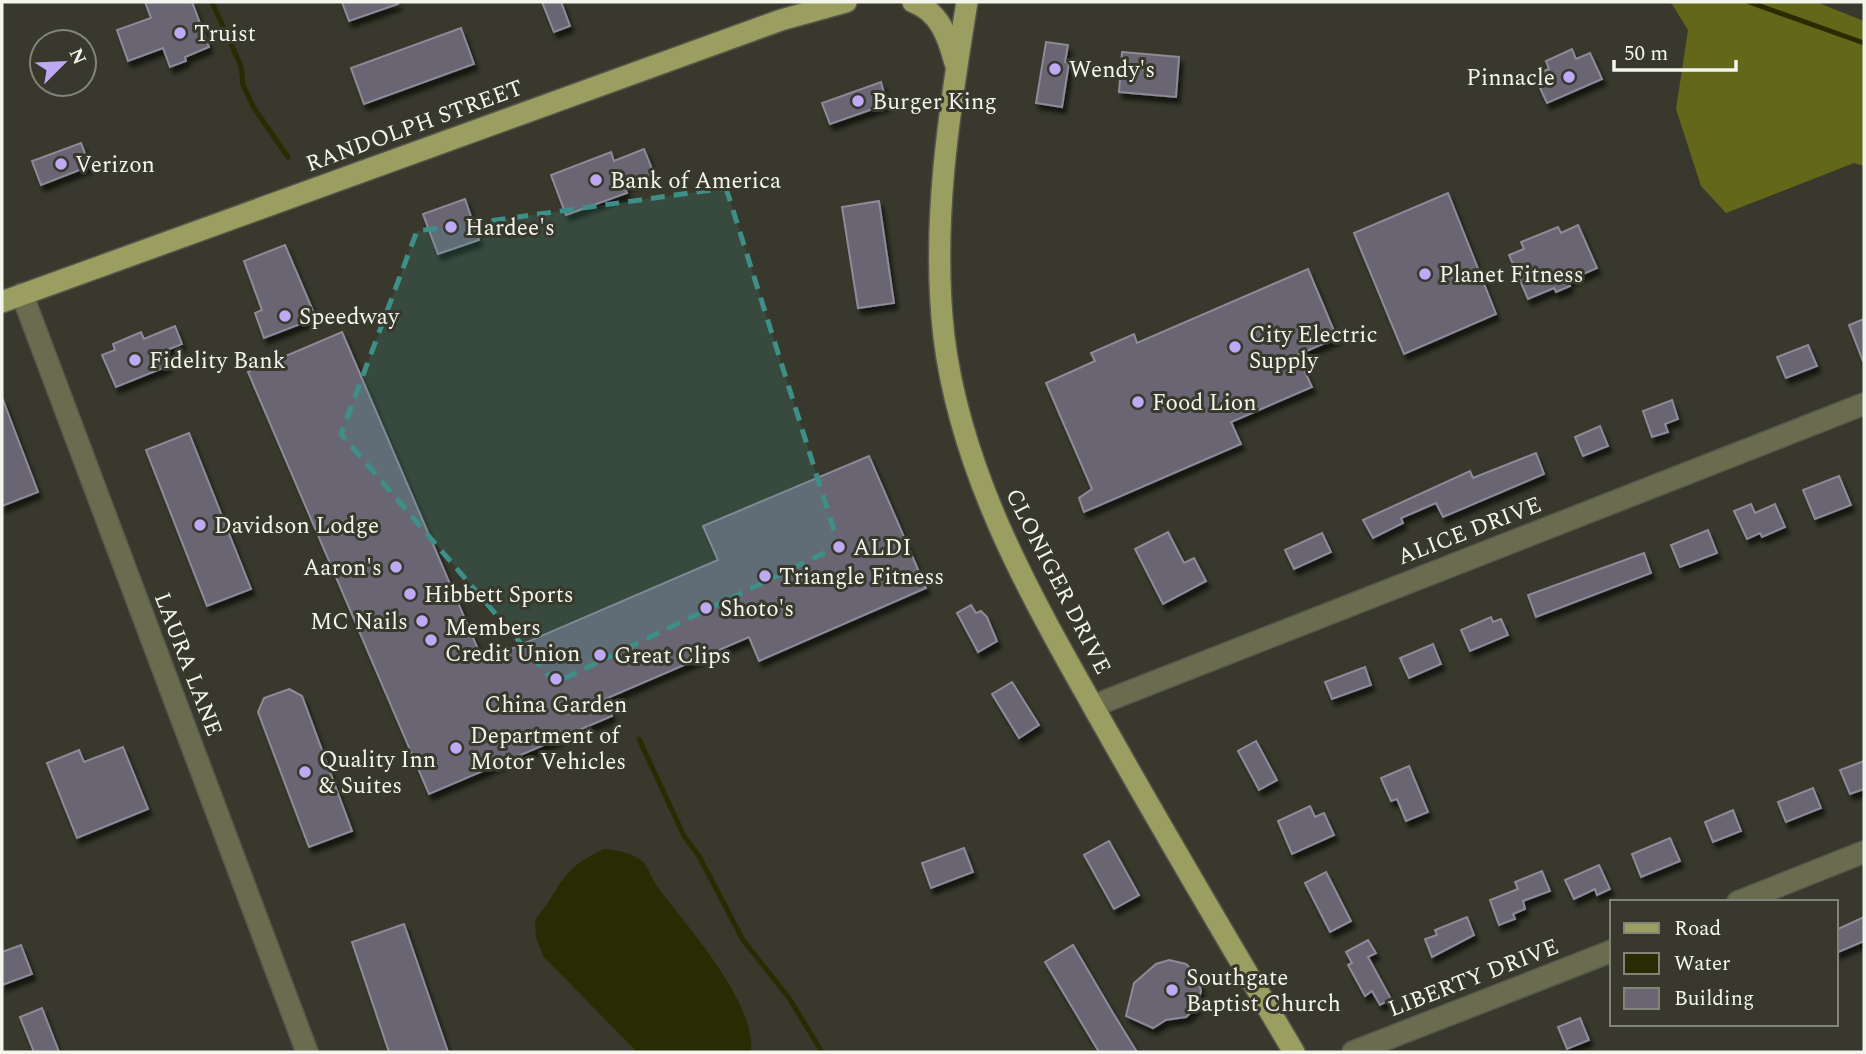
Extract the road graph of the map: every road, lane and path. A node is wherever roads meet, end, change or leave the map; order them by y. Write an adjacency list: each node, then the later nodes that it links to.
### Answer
1 (846, 2): 5 (main road, RANDOLPH STREET)
2 (913, 2): 4 (main road)
3 (967, 2): 4 (main road, CLONIGER DRIVE)
4 (956, 69): 7 (main road, CLONIGER DRIVE)
5 (12, 298): 11 (street, LAURA LANE)
6 (1864, 404): 7 (street, ALICE DRIVE)
7 (1093, 706): 12 (main road, CLONIGER DRIVE)
8 (1864, 852): 9 (street)
9 (1743, 900)
10 (1610, 952): 13 (street, LIBERTY DRIVE)
11 (307, 1052)
12 (1294, 1052)
13 (1353, 1052)

